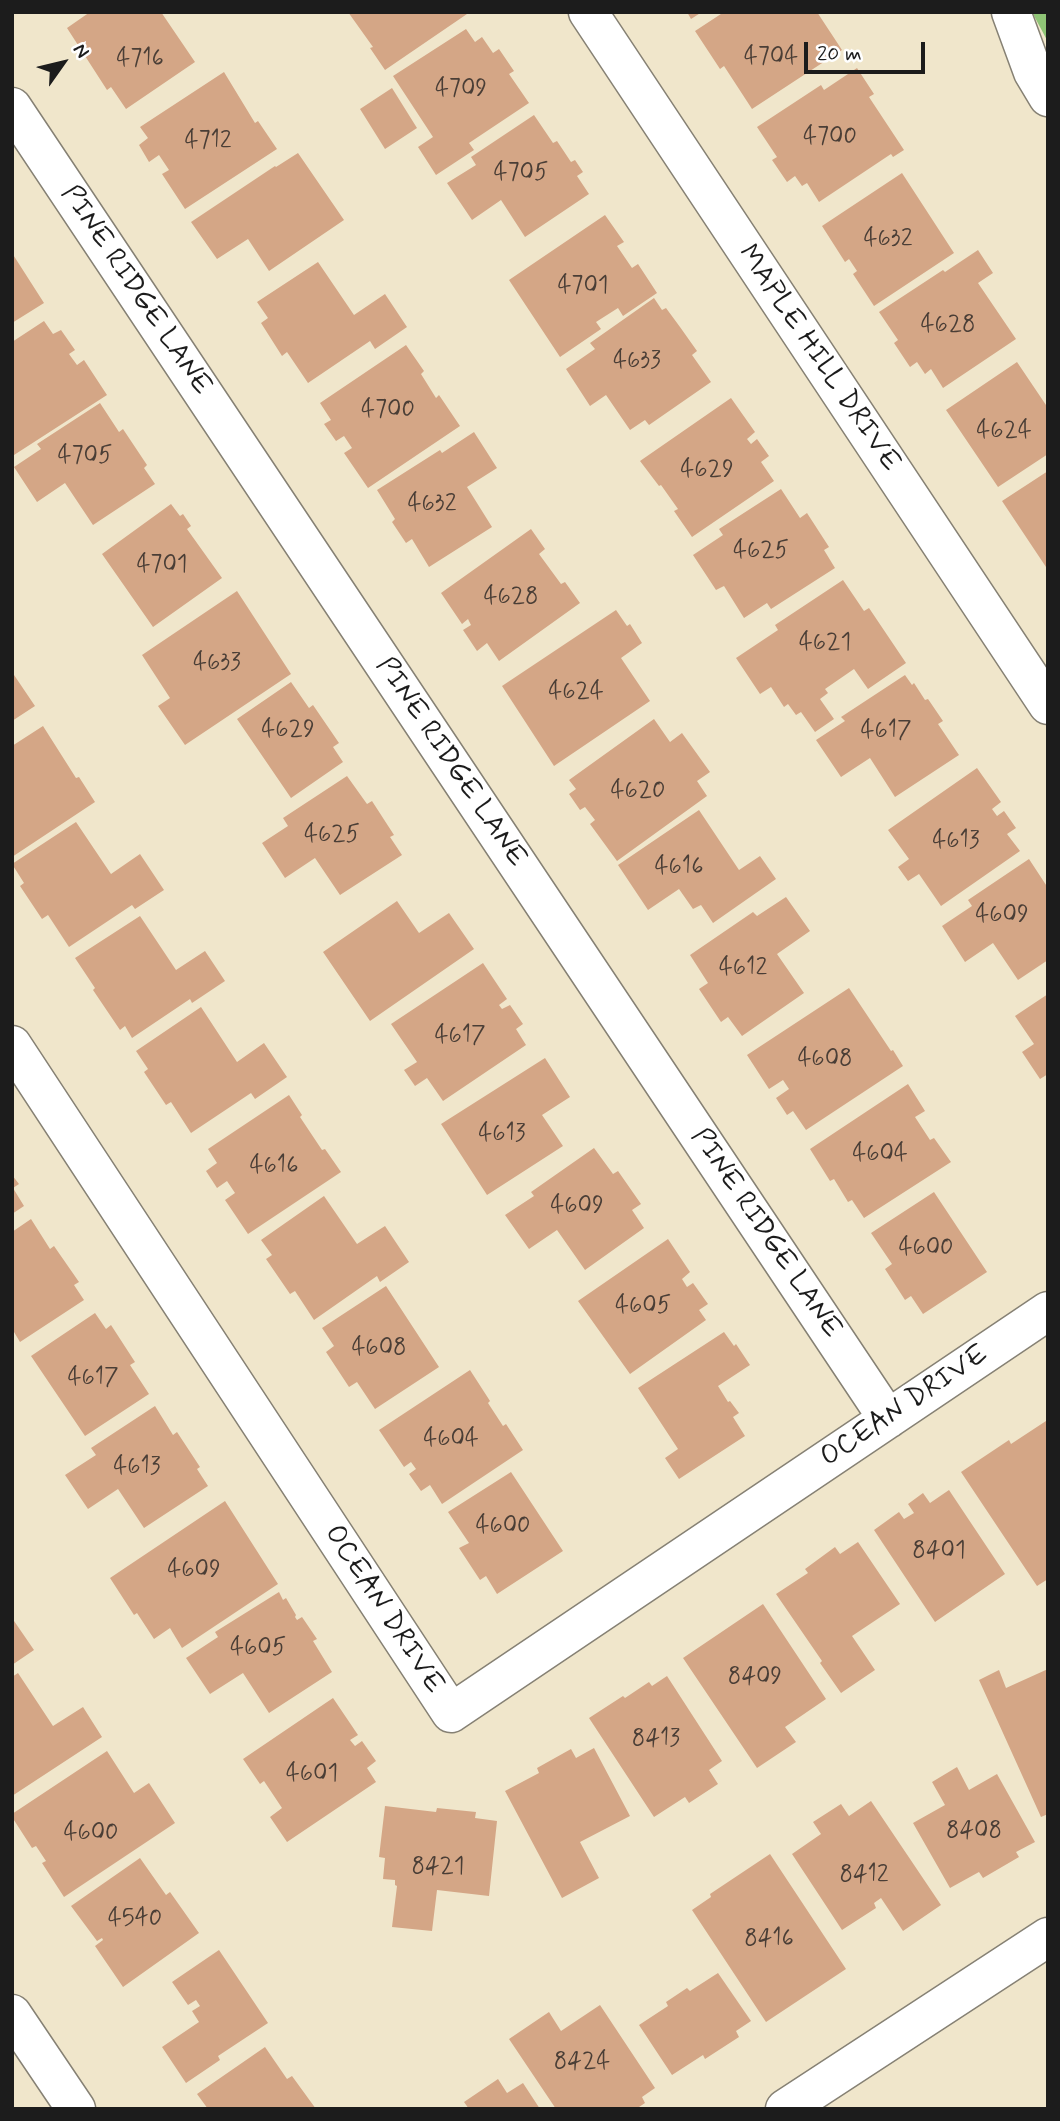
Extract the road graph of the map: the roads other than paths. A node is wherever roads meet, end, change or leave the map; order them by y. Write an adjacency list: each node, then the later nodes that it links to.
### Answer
1 (588, 12): 5 (street, MAPLE HILL DRIVE)
2 (1011, 12): 3 (street)
3 (1048, 97)
4 (12, 107): 8 (street, PINE RIDGE LANE)
5 (1048, 705)
6 (12, 1045): 8 (street, OCEAN DRIVE)
7 (1048, 1311): 8 (street, OCEAN DRIVE)
8 (888, 1419)
9 (1048, 1937): 12 (street)
10 (12, 2014): 11 (street)
11 (76, 2109)
12 (785, 2109)

